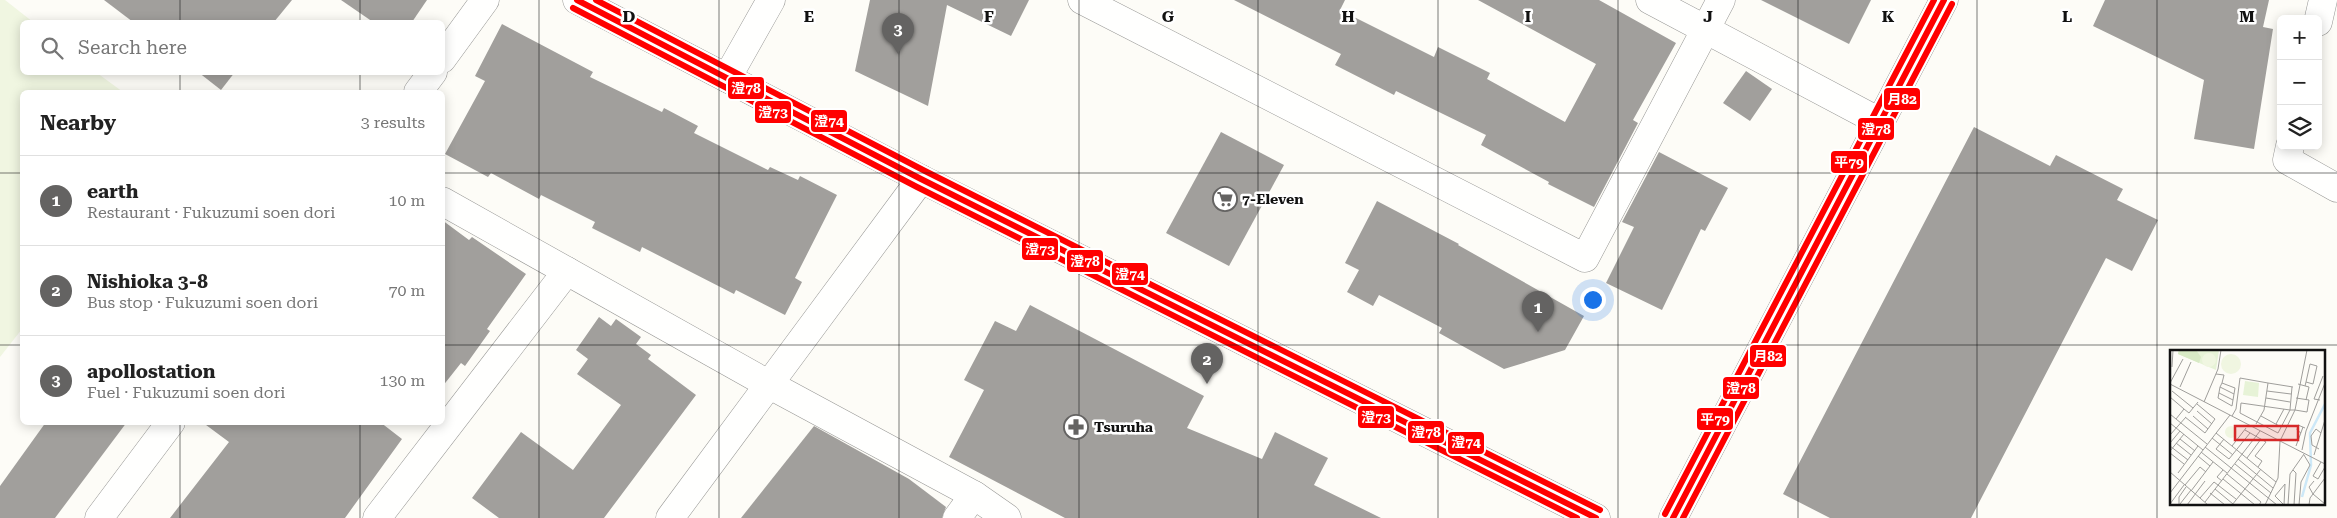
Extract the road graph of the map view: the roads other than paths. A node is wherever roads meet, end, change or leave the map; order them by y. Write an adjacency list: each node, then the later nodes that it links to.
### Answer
1 (485, 0): 11 (street)
2 (577, 0): 13 (street)
3 (771, 0): 13 (street)
4 (1082, 0): 10 (street)
5 (1650, 0): 10 (street)
6 (1721, 0): 10 (street)
7 (1944, 0): 15 (street)
8 (2323, 0): 9 (street)
9 (2320, 15)
10 (1705, 30): 15 (street)
11 (445, 55)
12 (431, 75): 14 (street)
13 (727, 78): 17 (street)
14 (420, 90)
15 (1880, 122): 30 (street)
16 (2289, 150): 18 (street)
17 (922, 179): 21 (street); 29 (street)
18 (2337, 188)
19 (445, 203): 20 (street)
20 (567, 272): 21 (street); 25 (street)
21 (770, 385): 23 (street); 26 (street)
22 (169, 425): 24 (street)
23 (974, 495): 27 (street); 28 (street)
24 (99, 518)
25 (377, 518)
26 (670, 518)
27 (956, 518)
28 (1007, 518)
29 (1596, 518)
30 (1672, 518)

